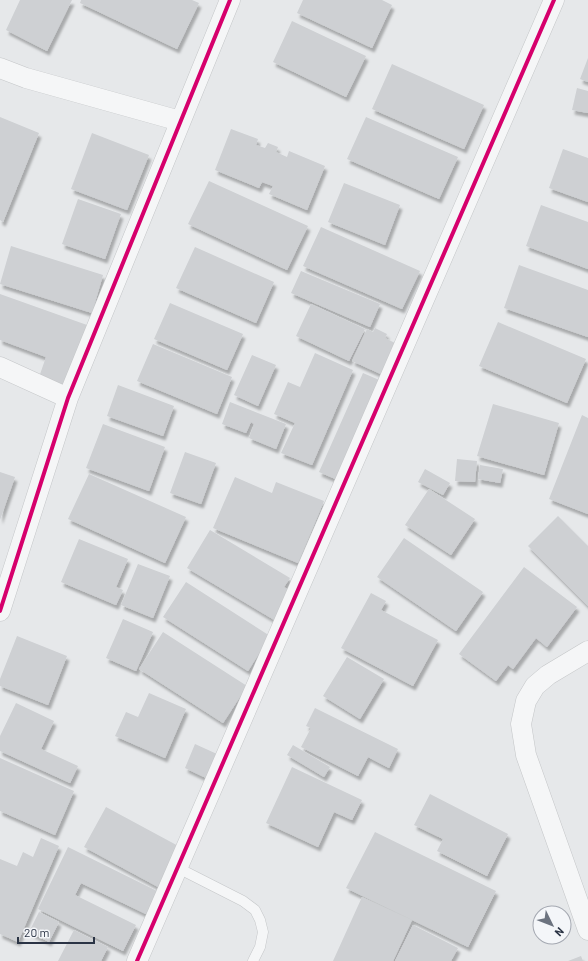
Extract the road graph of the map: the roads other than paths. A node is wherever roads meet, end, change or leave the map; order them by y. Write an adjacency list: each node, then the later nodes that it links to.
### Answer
1 (230, 0): 4 (street)
2 (554, 0): 9 (street)
3 (0, 68): 4 (street)
4 (180, 121): 6 (street)
5 (0, 367): 6 (street)
6 (68, 398): 7 (street)
7 (0, 611)
8 (588, 651): 10 (street)
9 (178, 868): 11 (street); 12 (lane)
10 (588, 930)
11 (137, 961)
12 (253, 961)

